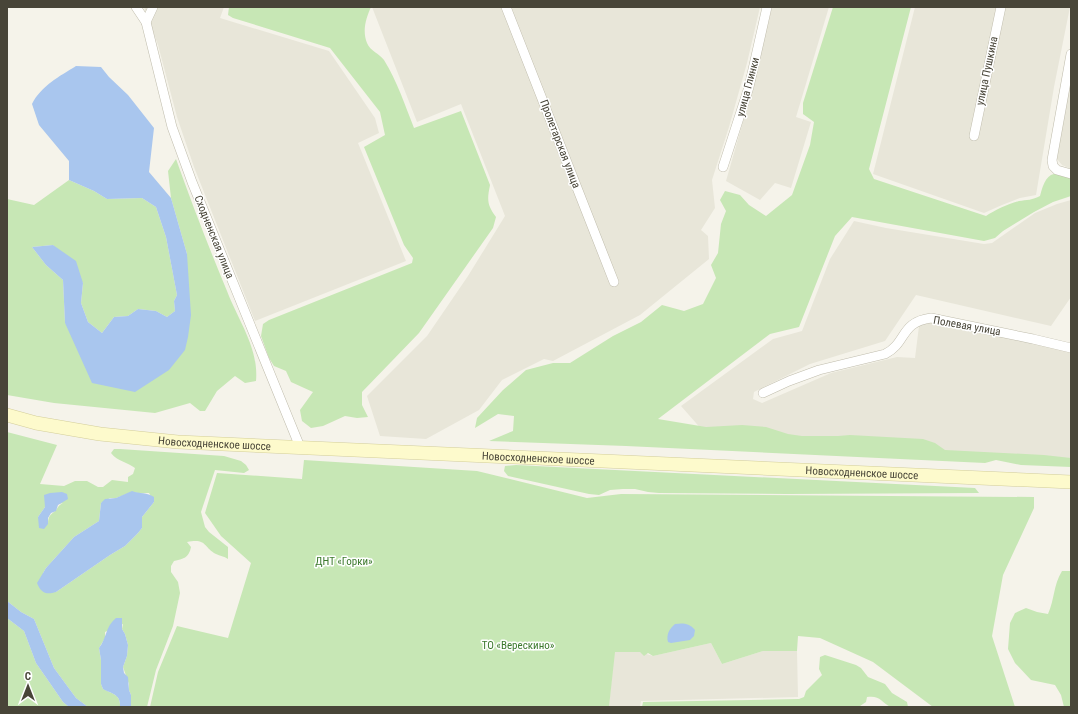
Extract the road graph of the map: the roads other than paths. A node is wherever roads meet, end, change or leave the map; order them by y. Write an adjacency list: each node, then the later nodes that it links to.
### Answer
1 (136, 7): 6 (street, Сходненская улица)
2 (153, 7): 6 (street)
3 (506, 7): 11 (street, Пролетарская улица)
4 (767, 7): 9 (street, улица Глинки)
5 (1001, 7): 8 (street, улица Пушкина)
6 (146, 22): 15 (street, Сходненская улица)
7 (1071, 54): 10 (street)
8 (974, 136)
9 (723, 167)
10 (1071, 174)
11 (614, 282)
12 (1071, 348): 13 (street, Полевая улица)
13 (763, 393)
14 (7, 415): 15 (main road, Новосходненское шоссе)
15 (300, 447): 16 (main road, Новосходненское шоссе)
16 (1071, 482)

